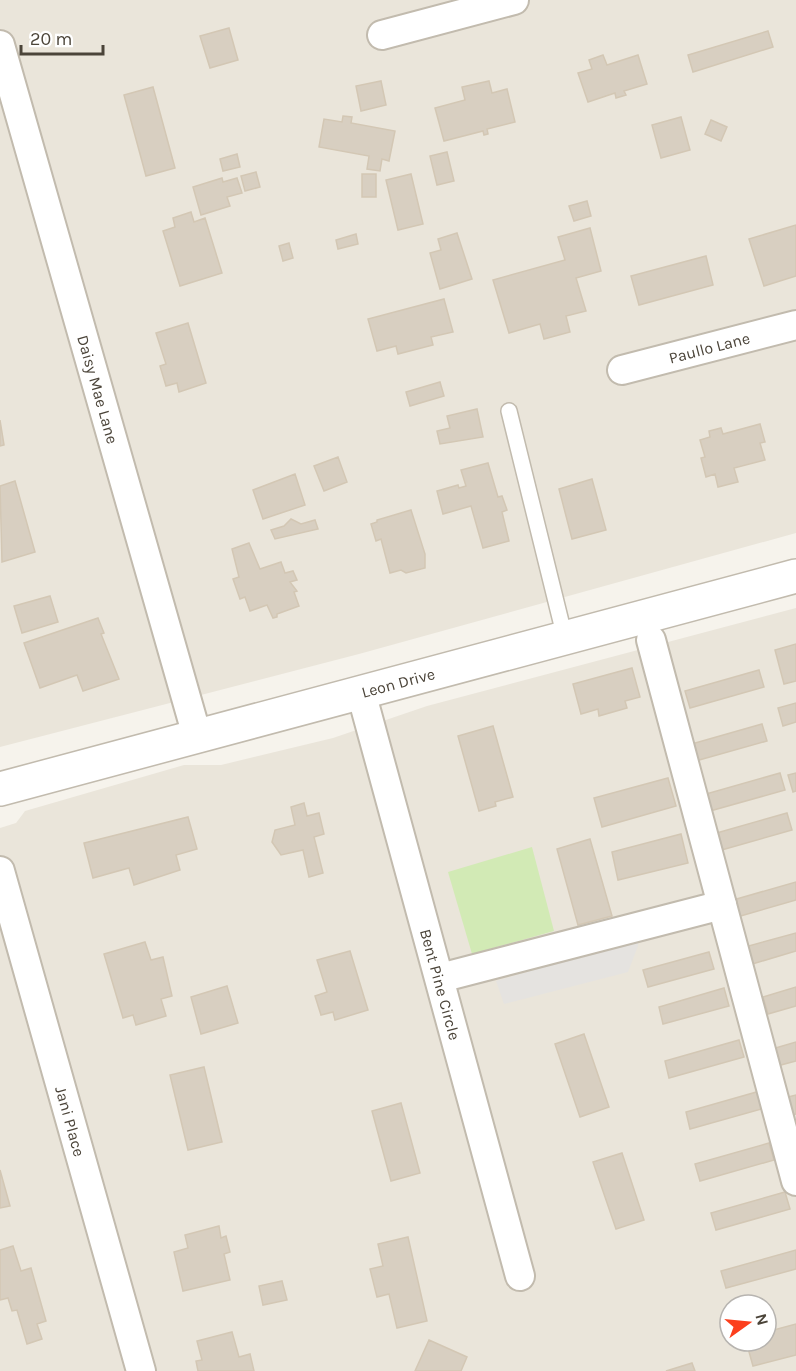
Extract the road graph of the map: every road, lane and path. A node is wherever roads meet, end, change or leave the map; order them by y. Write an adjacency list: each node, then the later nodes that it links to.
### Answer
1 (514, 0): 2 (street)
2 (382, 35)
3 (0, 45): 11 (street, Daisy Mae Lane)
4 (796, 325): 5 (street, Paullo Lane)
5 (622, 370)
6 (509, 411): 9 (lane)
7 (796, 576): 8 (street, Leon Drive)
8 (649, 626): 9 (street, Leon Drive); 14 (street)
9 (565, 638): 10 (street, Leon Drive)
10 (361, 692): 11 (street, Leon Drive); 15 (street, Bent Pine Circle)
11 (197, 736): 12 (street, Leon Drive)
12 (0, 789)
13 (0, 871): 18 (street, Jani Place)
14 (722, 905): 15 (street); 16 (street)
15 (440, 978): 17 (street, Bent Pine Circle)
16 (796, 1181)
17 (520, 1276)
18 (141, 1371)

